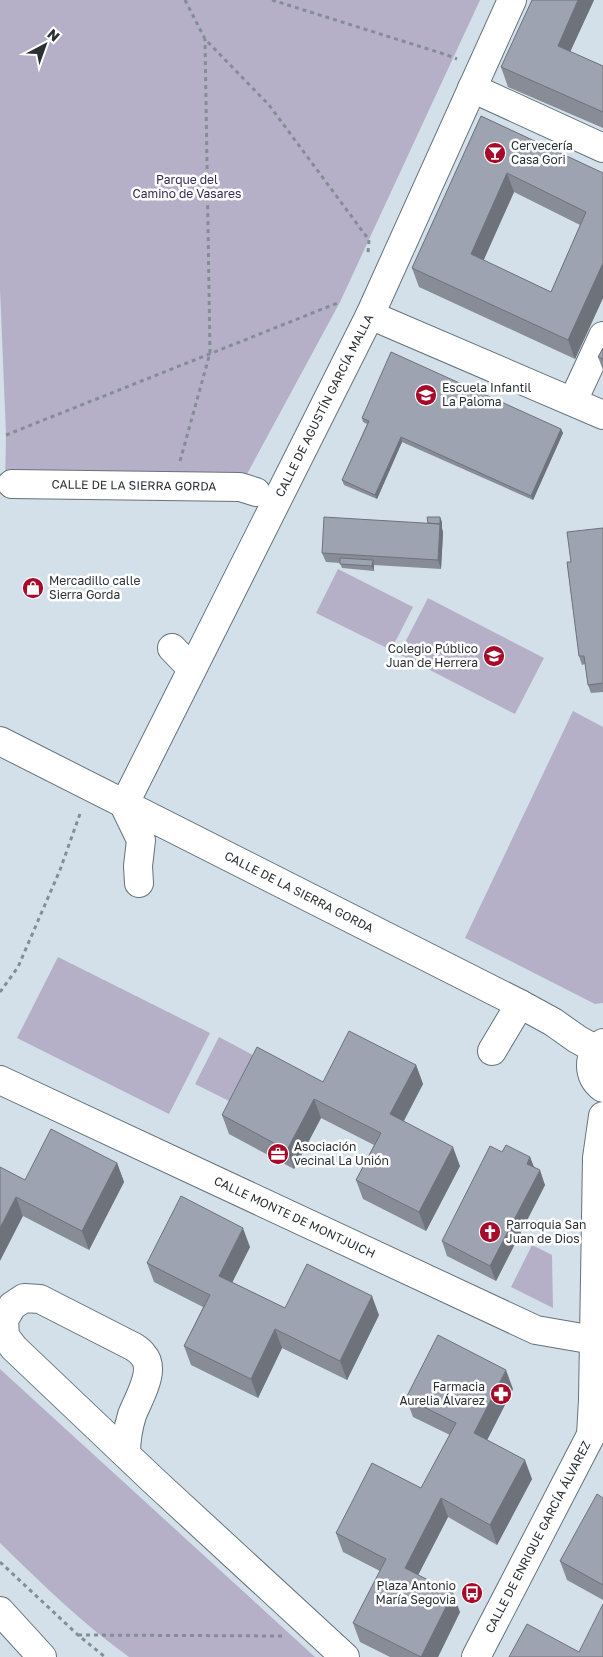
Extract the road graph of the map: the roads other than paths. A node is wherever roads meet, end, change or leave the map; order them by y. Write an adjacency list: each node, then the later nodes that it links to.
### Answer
1 (512, 0): 2 (street, CALLE DE AGUSTÍN GARCÍA MALLA)
2 (476, 80): 3 (street); 4 (street, CALLE DE AGUSTÍN GARCÍA MALLA)
3 (603, 148)
4 (370, 315): 6 (street); 11 (street, CALLE DE AGUSTÍN GARCÍA MALLA)
5 (603, 336): 6 (street)
6 (573, 401): 7 (street)
7 (603, 415)
8 (12, 484): 9 (street, CALLE DE LA SIERRA GORDA)
9 (256, 492)
10 (172, 648): 11 (street)
11 (192, 669): 13 (street, CALLE DE AGUSTÍN GARCÍA MALLA)
12 (0, 741): 13 (street, CALLE DE LA SIERRA GORDA)
13 (124, 805): 14 (street); 15 (street, CALLE DE LA SIERRA GORDA)
14 (139, 883)
15 (520, 1004): 16 (street, CALLE DE LA SIERRA GORDA); 17 (street)
16 (599, 1046): 19 (street)
17 (492, 1051)
18 (0, 1080): 22 (street, CALLE MONTE DE MONTJUICH)
19 (603, 1088)
20 (603, 1116): 21 (street, CALLE DE ENRIQUE GARCÍA ÁLVAREZ)
21 (600, 1209): 22 (street, CALLE DE ENRIQUE GARCÍA ÁLVAREZ)
22 (594, 1340): 23 (street, CALLE DE ENRIQUE GARCÍA ÁLVAREZ)
23 (598, 1401): 28 (street, CALLE DE ENRIQUE GARCÍA ÁLVAREZ)
24 (126, 1454): 24 (street); 27 (street)
25 (0, 1611): 26 (street)
26 (42, 1657)
27 (345, 1657)
28 (476, 1657)

